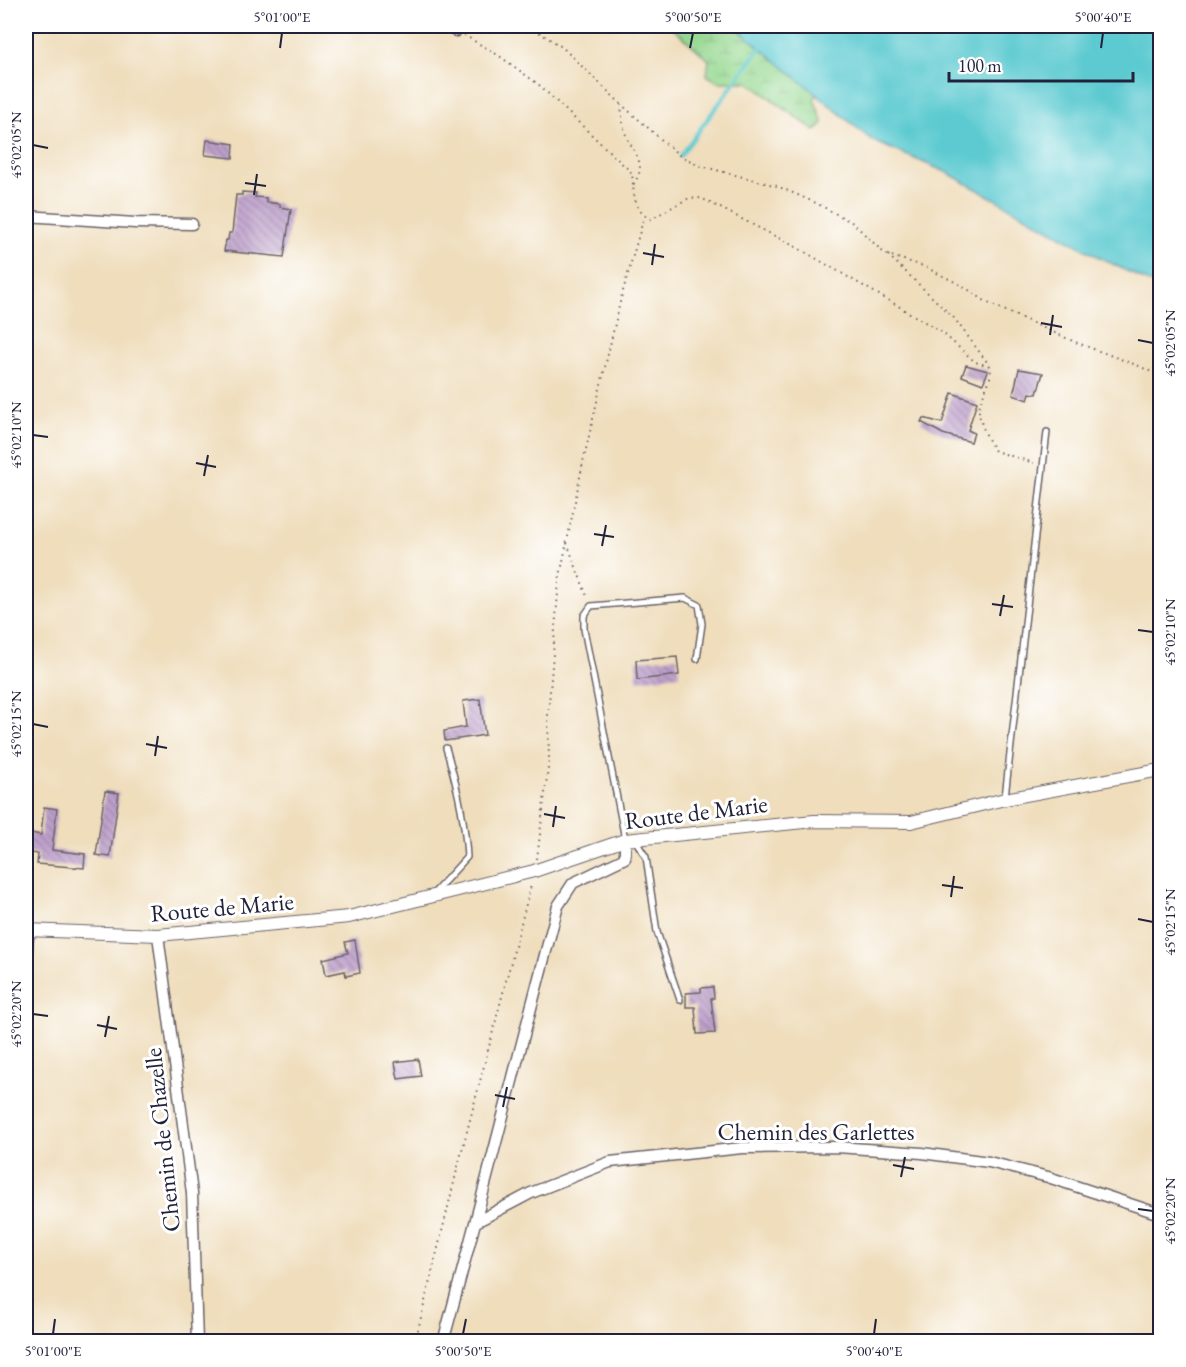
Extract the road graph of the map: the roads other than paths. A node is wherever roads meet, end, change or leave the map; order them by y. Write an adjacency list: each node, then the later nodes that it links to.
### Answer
1 (26, 216): 2 (street)
2 (192, 224)
3 (1047, 432): 7 (lane)
4 (697, 659): 8 (lane)
5 (446, 748): 9 (lane)
6 (1161, 770): 7 (street, Route de Marie)
7 (1005, 799): 8 (street, Route de Marie)
8 (630, 839): 9 (street, Route de Marie); 13 (lane); 15 (street)
9 (430, 896): 11 (street, Route de Marie)
10 (28, 930): 11 (street, Route de Marie); 12 (lane)
11 (158, 935): 16 (street, Chemin de Chazelle)
12 (26, 992)
13 (680, 1000)
14 (1161, 1214): 15 (street, Chemin des Garlettes)
15 (476, 1222): 17 (street)
16 (197, 1341)
17 (442, 1341)

